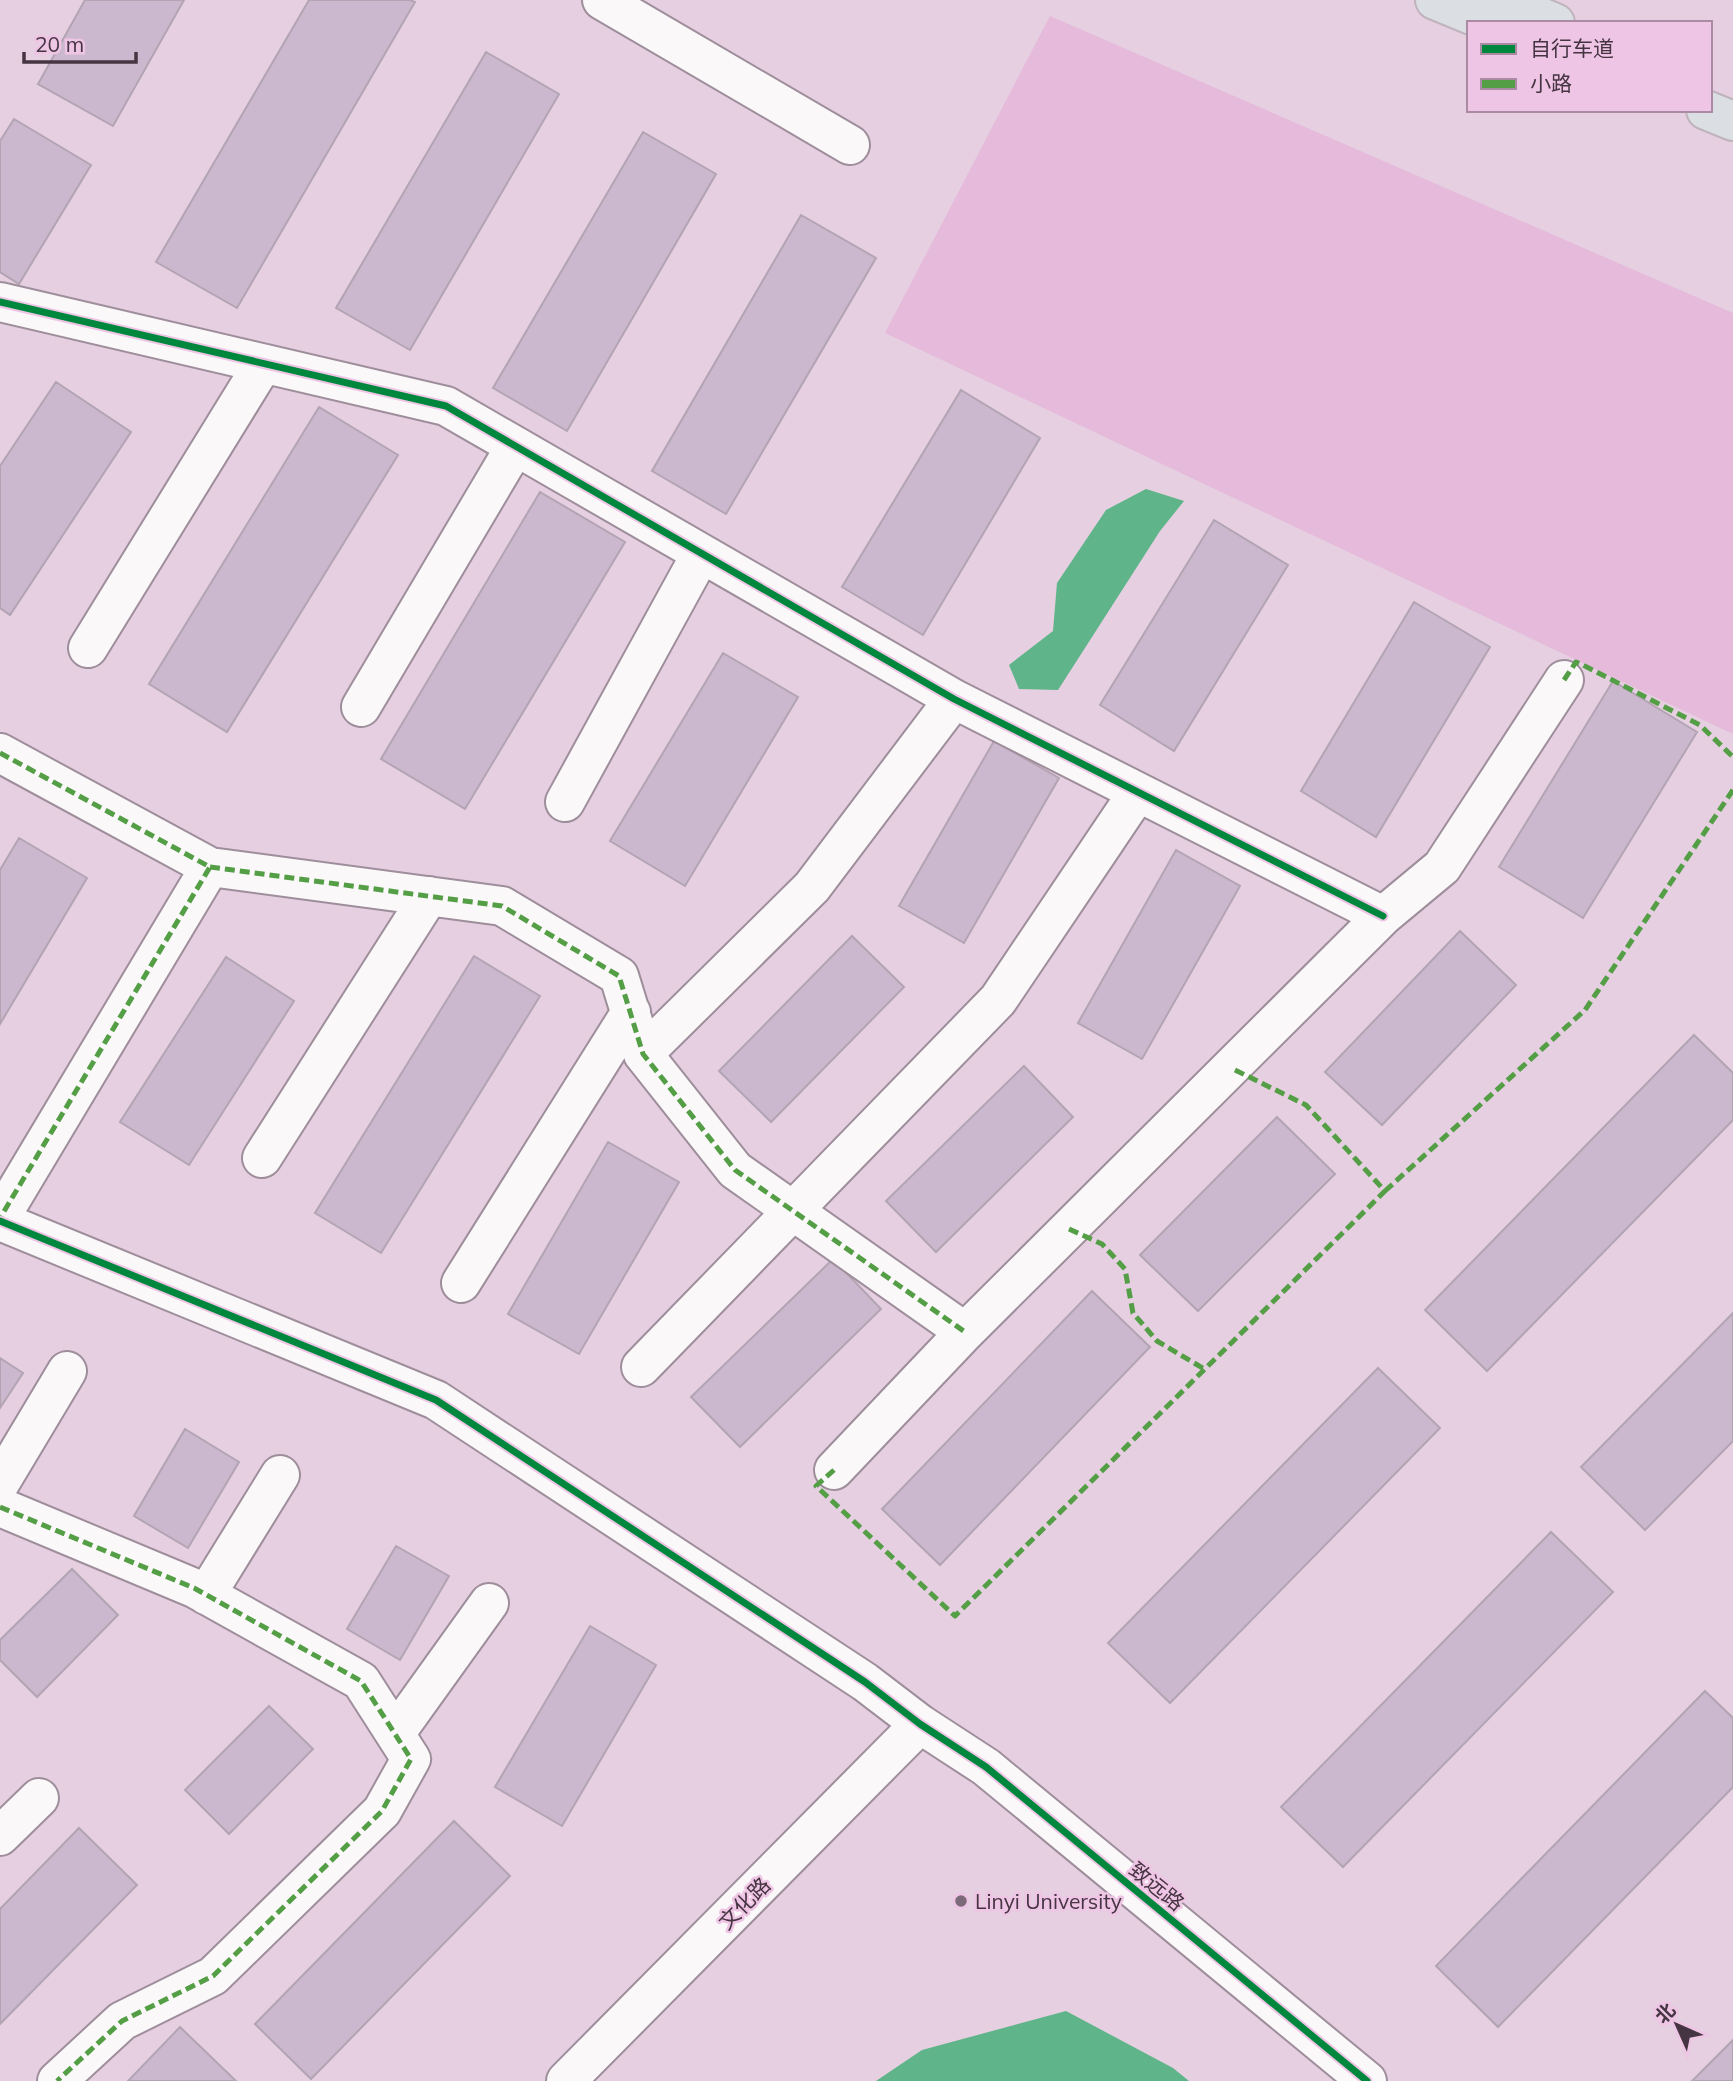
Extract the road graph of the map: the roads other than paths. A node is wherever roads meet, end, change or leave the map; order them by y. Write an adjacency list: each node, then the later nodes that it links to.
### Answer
1 (602, 0): 10 (street)
2 (1435, 0): 4 (main road)
3 (1500, 0): 5 (main road)
4 (1486, 21)
5 (1550, 21)
6 (1712, 87): 7 (main road)
7 (1733, 96)
8 (1711, 112): 9 (main road)
9 (1733, 121)
10 (849, 145)
11 (0, 302): 12 (street)
12 (263, 364): 13 (street); 15 (street)
13 (516, 447): 14 (street); 18 (street)
14 (701, 554): 17 (street); 21 (street)
15 (88, 648)
16 (1564, 680): 24 (street)
17 (954, 699): 20 (street); 26 (street)
18 (361, 707)
19 (1, 756): 22 (street)
20 (1138, 792): 24 (street); 31 (street)
21 (565, 802)
22 (210, 867): 23 (street); 28 (street)
23 (429, 896): 25 (street); 27 (street)
24 (1383, 916): 30 (street)
25 (631, 1012): 26 (street); 29 (street)
26 (643, 1054): 30 (street)
27 (262, 1158)
28 (0, 1219): 39 (street, 致远路)
29 (461, 1283)
30 (965, 1332): 33 (street)
31 (641, 1367)
32 (67, 1371): 35 (street)
33 (834, 1469)
34 (280, 1475): 37 (street)
35 (0, 1483)
36 (0, 1507): 37 (street)
37 (206, 1595): 40 (street)
38 (489, 1603): 40 (street)
39 (920, 1724): 44 (street, 文化路); 45 (street, 致远路)
40 (396, 1734): 43 (street)
41 (39, 1798): 42 (street)
42 (0, 1836)
43 (57, 2081)
44 (566, 2081)
45 (1367, 2081)

